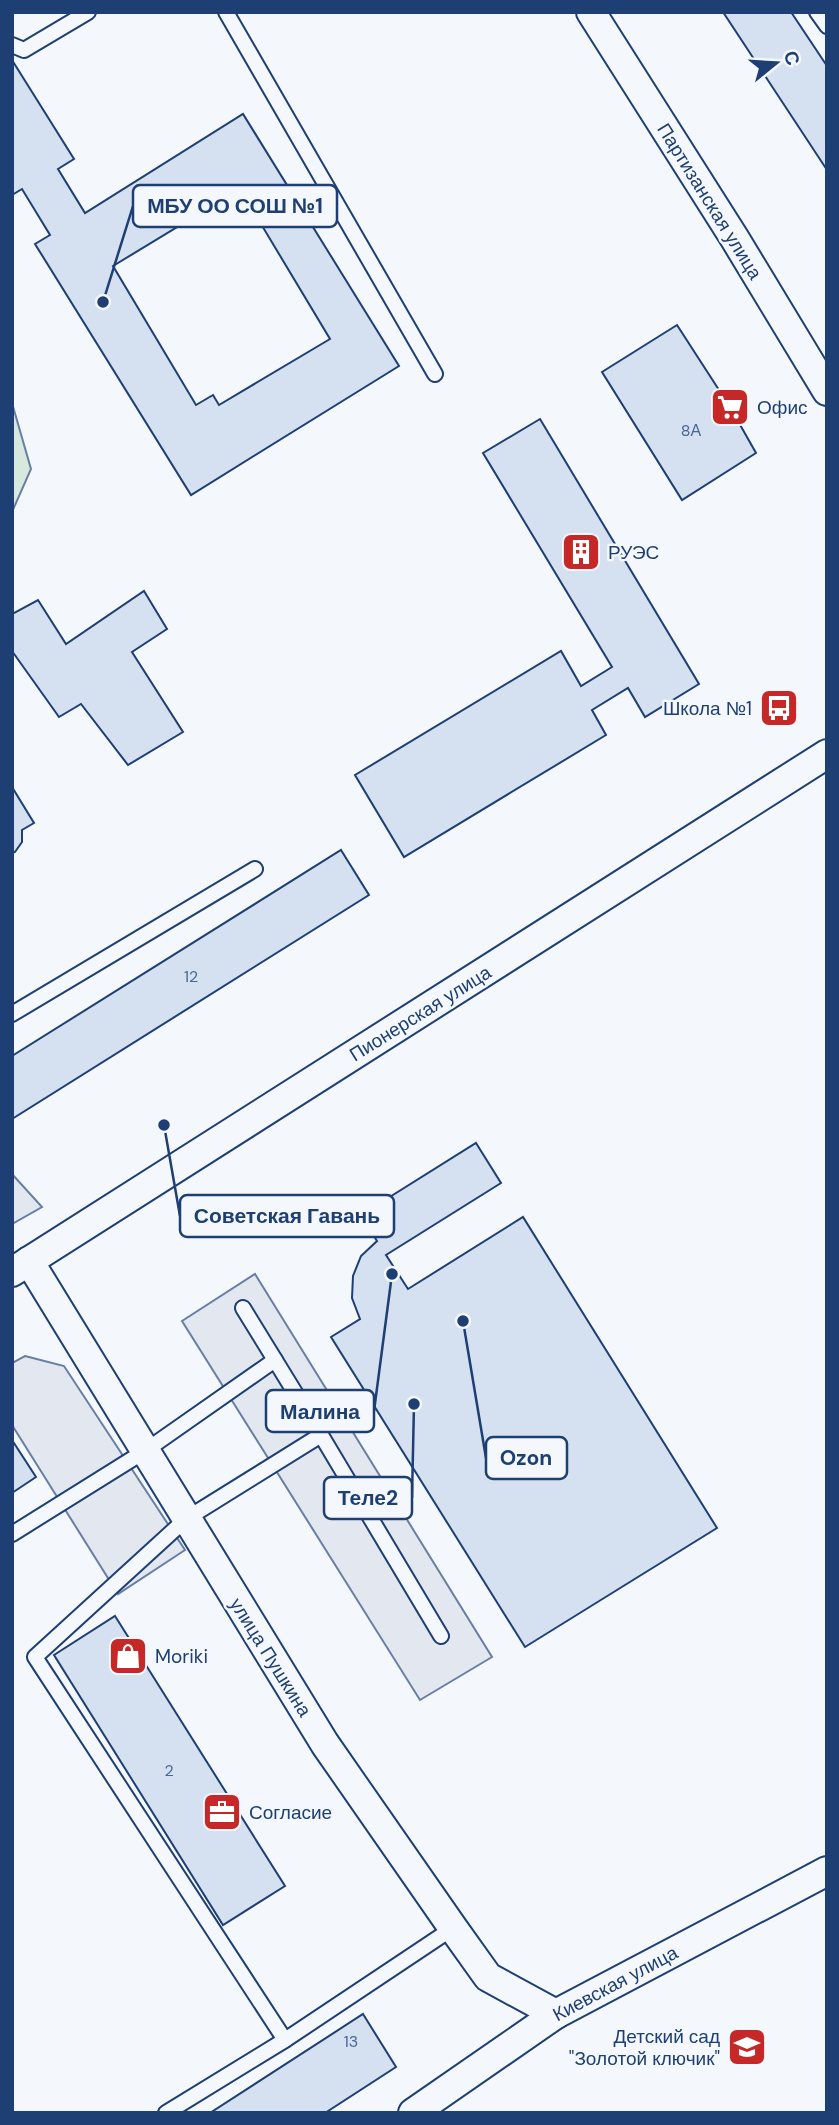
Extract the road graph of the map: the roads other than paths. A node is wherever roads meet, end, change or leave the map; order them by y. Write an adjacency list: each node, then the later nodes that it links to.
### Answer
1 (88, 12): 6 (lane)
2 (226, 12): 7 (lane)
3 (591, 12): 8 (street, Партизанская улица)
4 (817, 12): 5 (lane)
5 (827, 26)
6 (12, 45)
7 (435, 374)
8 (827, 391)
9 (827, 754): 12 (street, Пионерская улица)
10 (255, 869): 11 (lane)
11 (12, 1014)
12 (21, 1266): 16 (street, улица Пушкина)
13 (243, 1308): 14 (lane)
14 (275, 1360): 15 (lane); 16 (lane)
15 (321, 1436): 17 (lane); 19 (lane)
16 (145, 1451): 17 (street, улица Пушкина); 18 (lane)
17 (186, 1519): 21 (street, улица Пушкина); 23 (lane)
18 (12, 1534)
19 (441, 1636)
20 (827, 1871): 22 (street, Киевская улица)
21 (453, 1928): 22 (street, улица Пушкина); 23 (lane)
22 (556, 2014): 25 (street, Киевская улица)
23 (285, 2040): 24 (lane)
24 (166, 2113)
25 (413, 2113)

